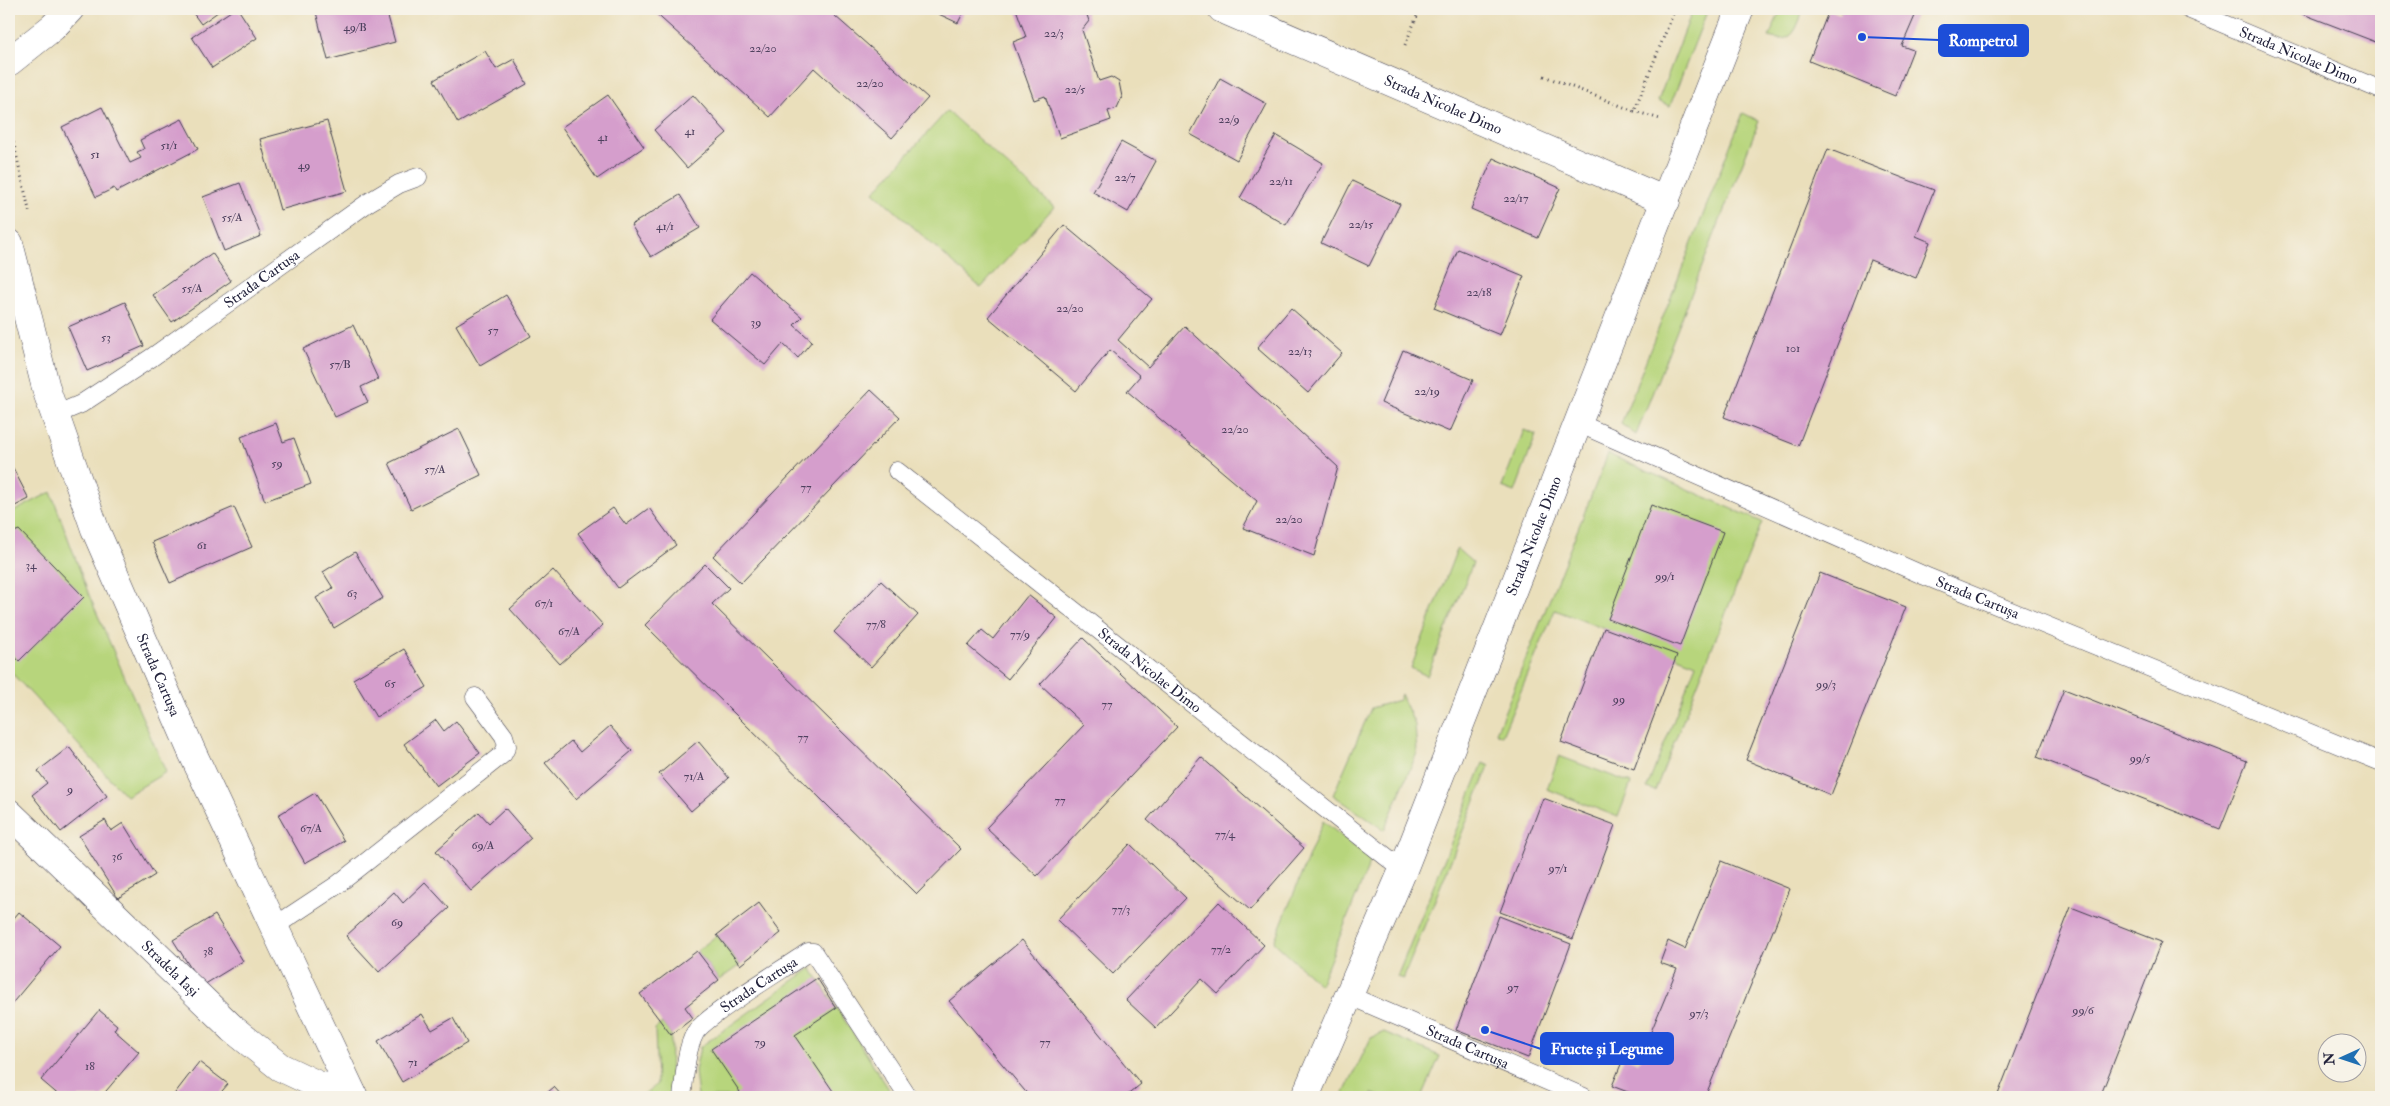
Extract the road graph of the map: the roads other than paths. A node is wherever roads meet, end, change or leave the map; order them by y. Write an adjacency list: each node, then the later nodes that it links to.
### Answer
1 (70, 9): 5 (street)
2 (1222, 9): 8 (street, Strada Nicolae Dimo)
3 (1740, 9): 8 (street, Strada Nicolae Dimo)
4 (2188, 9): 6 (lane, Strada Nicolae Dimo)
5 (9, 62)
6 (2381, 90)
7 (418, 177): 10 (lane, Strada Cartușa)
8 (1666, 201): 11 (street, Strada Nicolae Dimo)
9 (9, 242): 10 (street, Strada Cartușa)
10 (55, 415): 17 (street, Strada Cartușa)
11 (1578, 423): 14 (lane, Strada Cartușa); 16 (street, Strada Nicolae Dimo)
12 (897, 470): 16 (lane, Strada Nicolae Dimo)
13 (475, 697): 17 (lane)
14 (2381, 762)
15 (9, 813): 19 (street, Stradela Iași)
16 (1403, 870): 18 (street, Strada Nicolae Dimo)
17 (275, 926): 19 (street, Strada Cartușa)
18 (1350, 996): 22 (street, Strada Nicolae Dimo); 23 (lane, Strada Cartușa)
19 (353, 1095)
20 (682, 1097): 21 (lane, Strada Cartușa)
21 (908, 1097)
22 (1305, 1097)
23 (1584, 1097)

